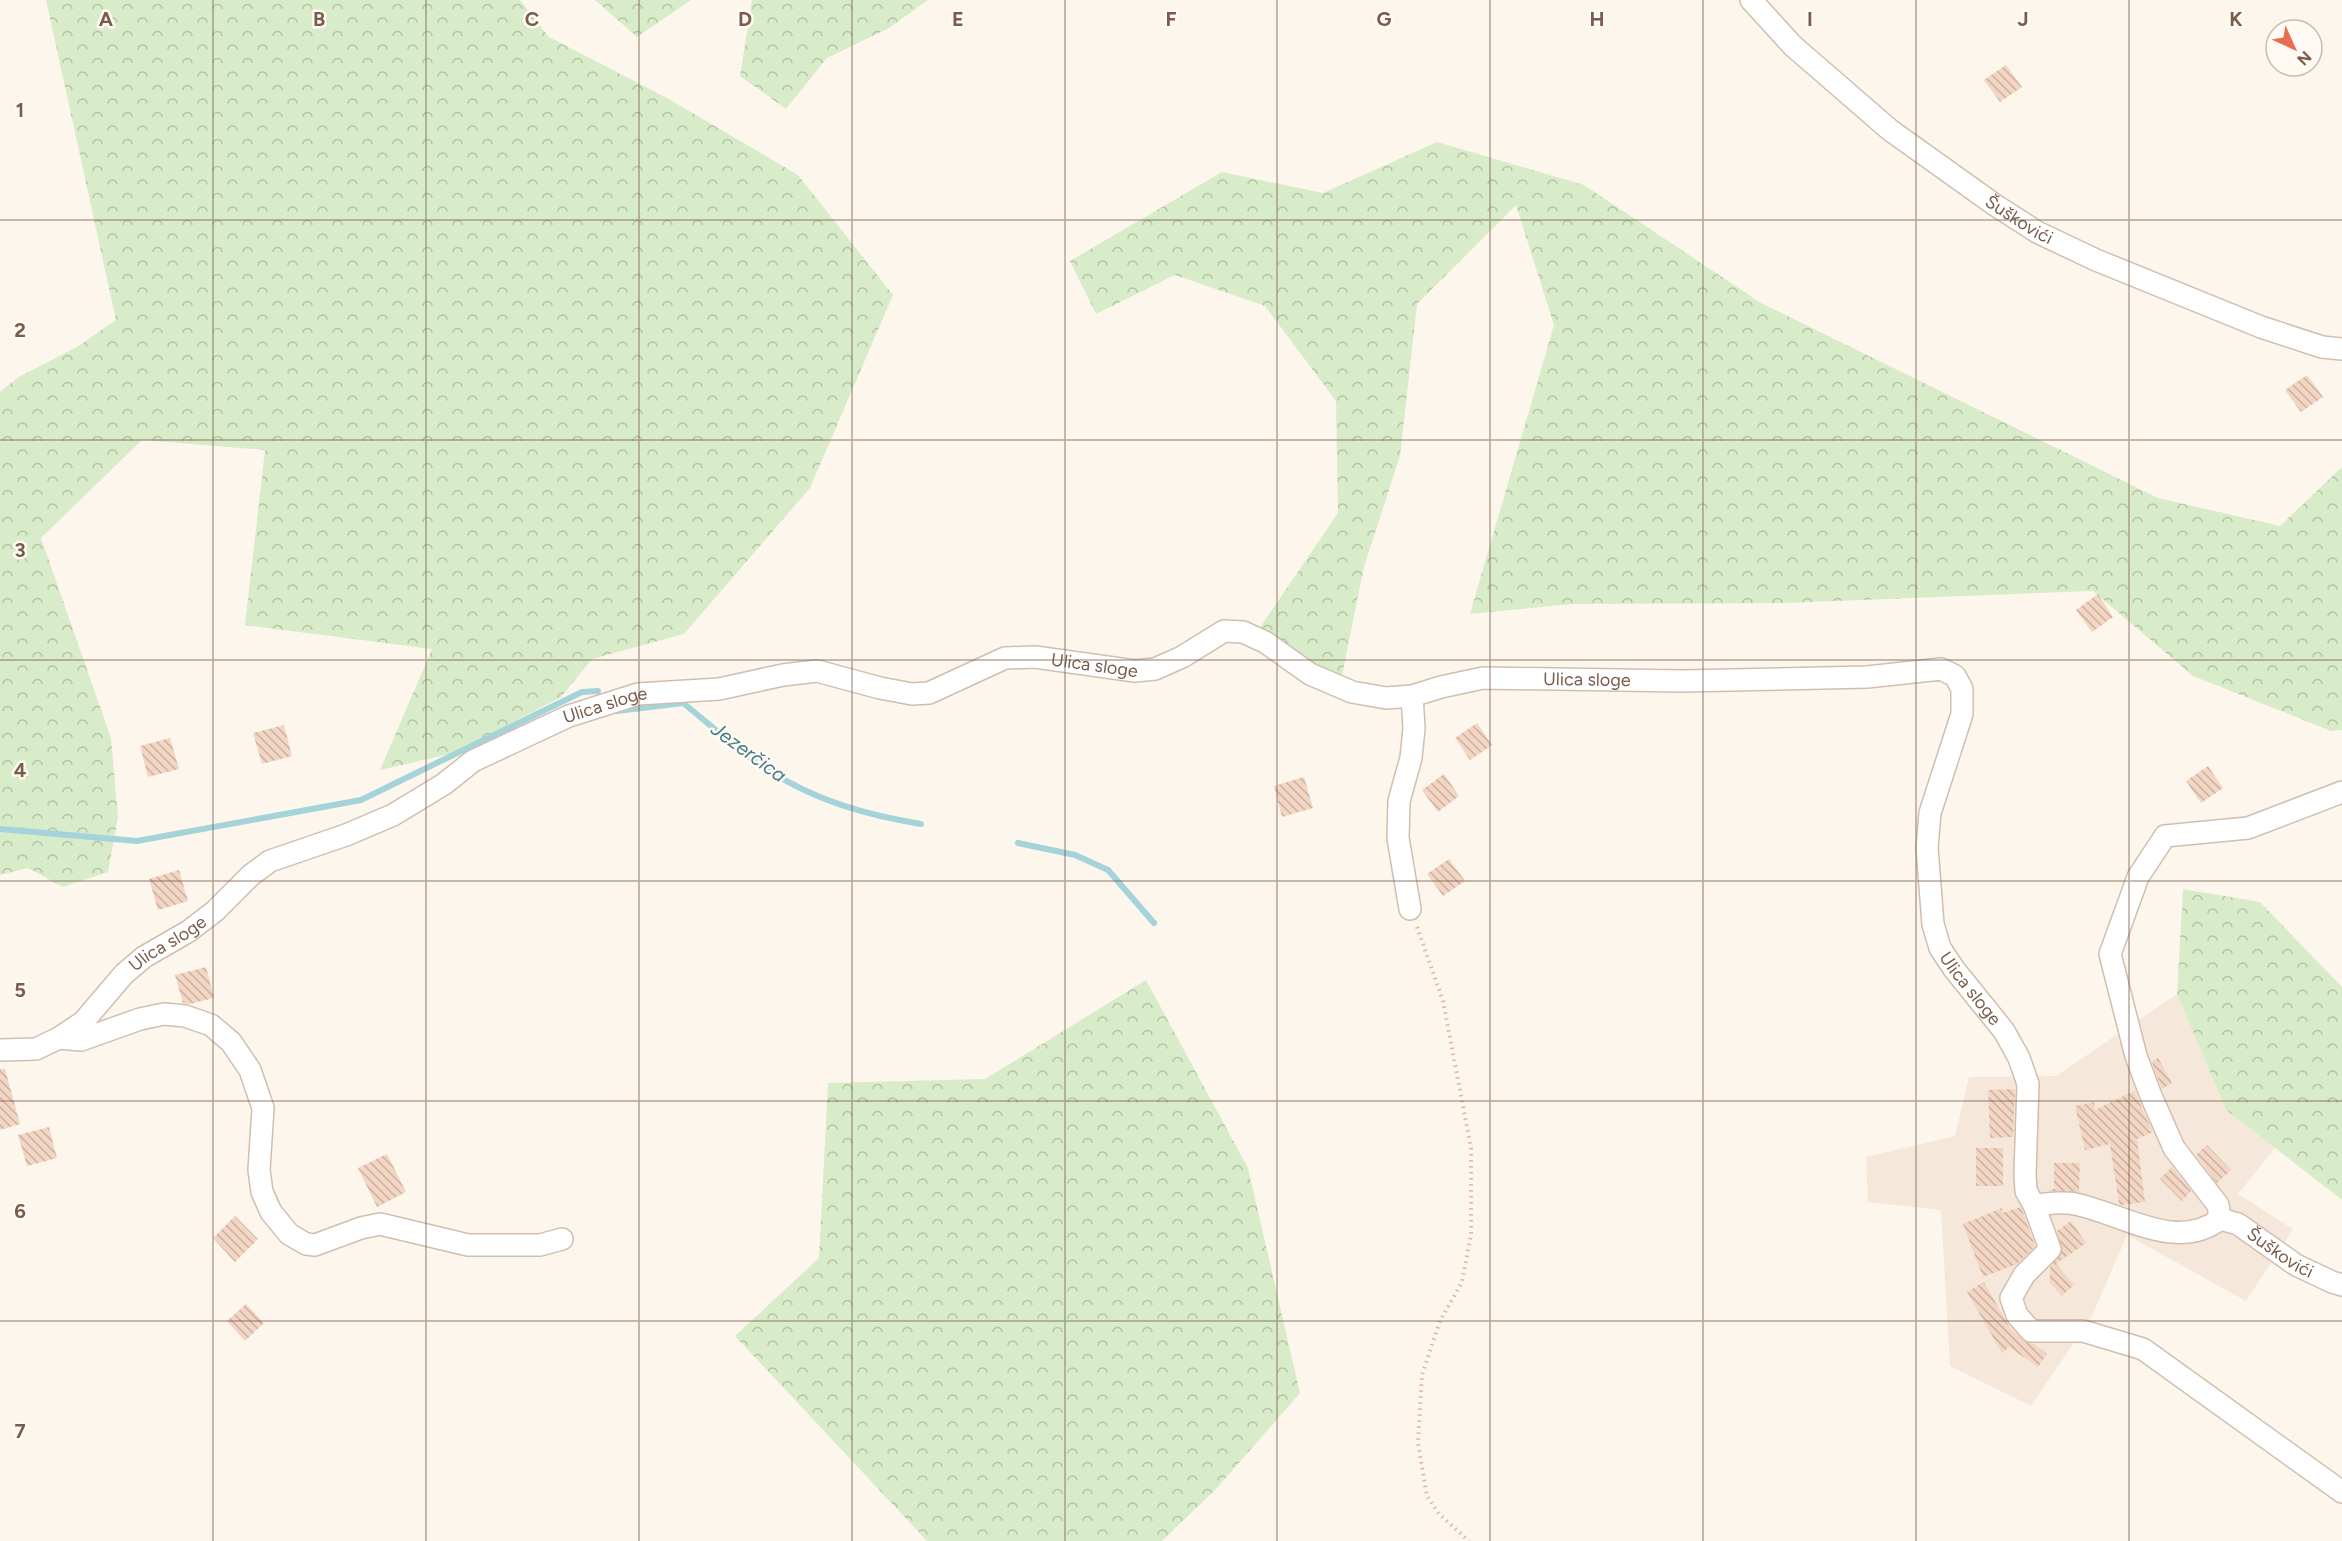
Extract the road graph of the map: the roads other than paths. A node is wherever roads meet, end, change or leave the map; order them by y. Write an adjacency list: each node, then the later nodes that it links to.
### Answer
1 (1751, 0): 2 (street, Šuškovići)
2 (2342, 350)
3 (1412, 696): 5 (street); 6 (street, Ulica sloge); 8 (street, Ulica sloge)
4 (2342, 792): 9 (street)
5 (1410, 909)
6 (59, 1038): 7 (street, Ulica sloge); 10 (street)
7 (0, 1050)
8 (2034, 1205): 9 (street); 12 (street)
9 (2220, 1219): 11 (street, Šuškovići)
10 (562, 1239)
11 (2342, 1285)
12 (2342, 1492)

